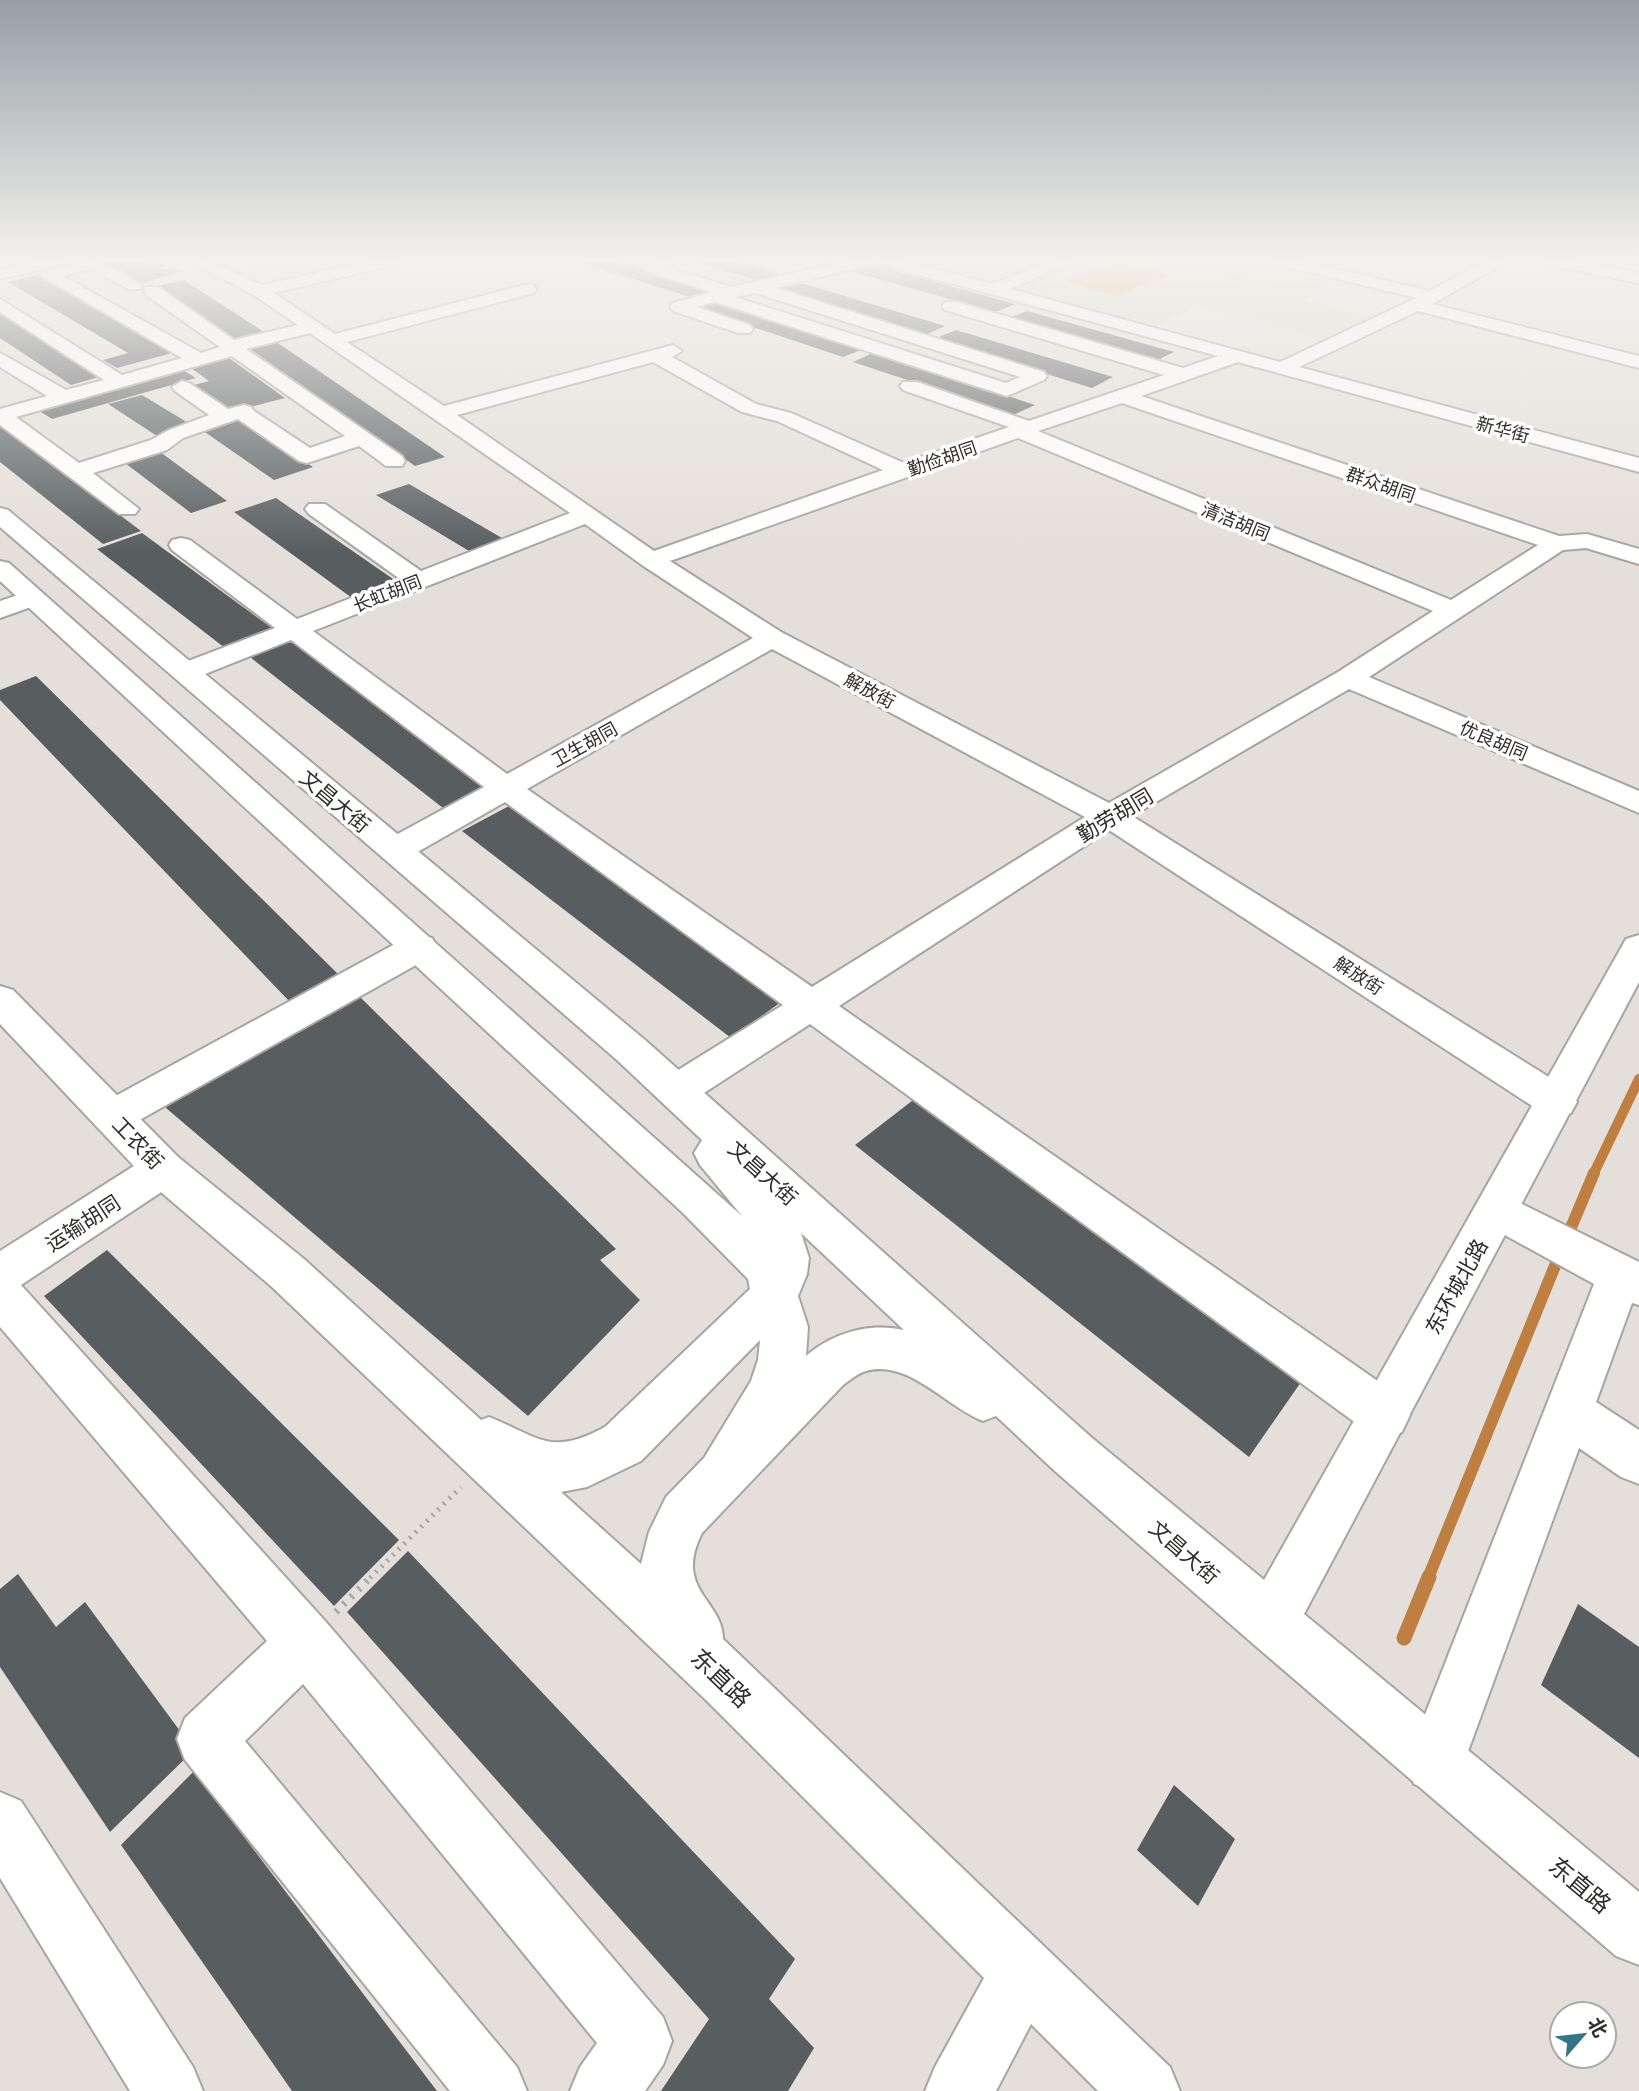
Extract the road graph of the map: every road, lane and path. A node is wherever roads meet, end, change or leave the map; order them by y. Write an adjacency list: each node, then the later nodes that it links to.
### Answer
1 (81, 357): 24 (street)
2 (194, 357): 18 (street)
3 (205, 357): 18 (street)
4 (247, 357): 26 (street)
5 (356, 357): 29 (street, 解放街)
6 (655, 357): 29 (street)
7 (669, 357): 37 (street)
8 (858, 357): 16 (street)
9 (901, 357): 10 (street)
10 (976, 357)
11 (1095, 357): 20 (street)
12 (1119, 357): 22 (street)
13 (1234, 357): 21 (street, 新华街); 22 (street, 勤俭胡同)
14 (1305, 357): 21 (street)
15 (1620, 357): 19 (street)
16 (854, 358)
17 (0, 359): 27 (street)
18 (198, 359): 24 (street)
19 (1639, 362)
20 (1081, 365)
21 (1279, 369): 35 (street, 新华街)
22 (1184, 375): 28 (street, 勤俭胡同)
23 (892, 380): 32 (street, 清洁胡同)
24 (119, 381): 27 (street)
25 (182, 387): 30 (street)
26 (300, 394): 30 (street); 33 (street)
27 (63, 397): 31 (street)
28 (1125, 397): 32 (street, 勤俭胡同); 42 (street, 群众胡同)
29 (441, 413): 40 (street, 解放街)
30 (233, 414): 33 (street); 36 (street)
31 (0, 415): 36 (street)
32 (1025, 429): 37 (street, 勤俭胡同); 50 (street, 清洁胡同)
33 (362, 438): 34 (street)
34 (394, 461)
35 (1639, 465)
36 (76, 471): 38 (street)
37 (904, 471): 45 (street, 勤俭胡同)
38 (127, 509)
39 (317, 509): 47 (street)
40 (589, 514): 45 (street, 解放街); 47 (street, 长虹胡同)
41 (0, 515): 53 (street, 文昌大街)
42 (1557, 543): 44 (street, 群众胡同); 50 (street, 勤劳胡同)
43 (181, 545): 51 (street)
44 (1639, 557)
45 (651, 560): 52 (street, 解放街)
46 (0, 568): 48 (street)
47 (419, 581): 51 (street, 长虹胡同)
48 (33, 598): 49 (street); 59 (street)
49 (0, 610)
50 (1453, 610): 54 (street, 勤劳胡同)
51 (292, 630): 53 (street, 长虹胡同); 55 (street)
52 (772, 638): 55 (street, 卫生胡同); 57 (street, 解放街)
53 (185, 672): 58 (street, 文昌大街)
54 (1348, 678): 56 (street, 优良胡同); 57 (street, 勤劳胡同)
55 (506, 788): 58 (street, 卫生胡同); 62 (street)
56 (1639, 803)
57 (1109, 816): 62 (street, 勤劳胡同); 65 (street, 解放街)
58 (396, 850): 63 (street, 文昌大街)
59 (419, 947): 66 (street); 73 (street)
60 (1639, 948): 65 (street, 东环城北路)
61 (0, 1000): 66 (street, 工农街)
62 (810, 1006): 64 (street, 勤劳胡同); 76 (street)
63 (631, 1049): 64 (street, 文昌大街); 73 (street)
64 (676, 1091): 77 (street, 文昌大街)
65 (1558, 1101): 68 (street, 东环城北路)
66 (113, 1116): 67 (street, 工农街)
67 (163, 1169): 70 (street, 工农街); 71 (street, 运输胡同)
68 (1498, 1210): 69 (street); 76 (street, 东环城北路)
69 (1597, 1263): 75 (street)
70 (288, 1273): 74 (street, 东直路)
71 (0, 1275)
72 (0, 1294): 82 (street)
73 (776, 1294): 74 (street); 80 (street)
74 (416, 1390): 78 (street, 东直路)
75 (1568, 1412): 79 (street); 84 (street)
76 (1385, 1415): 81 (street, 东环城北路)
77 (1074, 1455): 80 (street); 81 (street, 文昌大街)
78 (489, 1459): 82 (path); 83 (street, 东直路)
79 (1639, 1459)
80 (722, 1476): 83 (street)
81 (1269, 1623): 84 (street, 文昌大街)
82 (306, 1642): 91 (street); 92 (street)
83 (726, 1680): 88 (street, 东直路)
84 (1430, 1759): 86 (street, 文昌大街)
85 (0, 1822): 90 (street)
86 (1522, 1835): 87 (street, 东直路)
87 (1639, 1933)
88 (1024, 1971): 89 (street, 东直路); 93 (street)
89 (1130, 2075)
90 (169, 2091)
91 (493, 2091)
92 (604, 2091)
93 (959, 2091)

